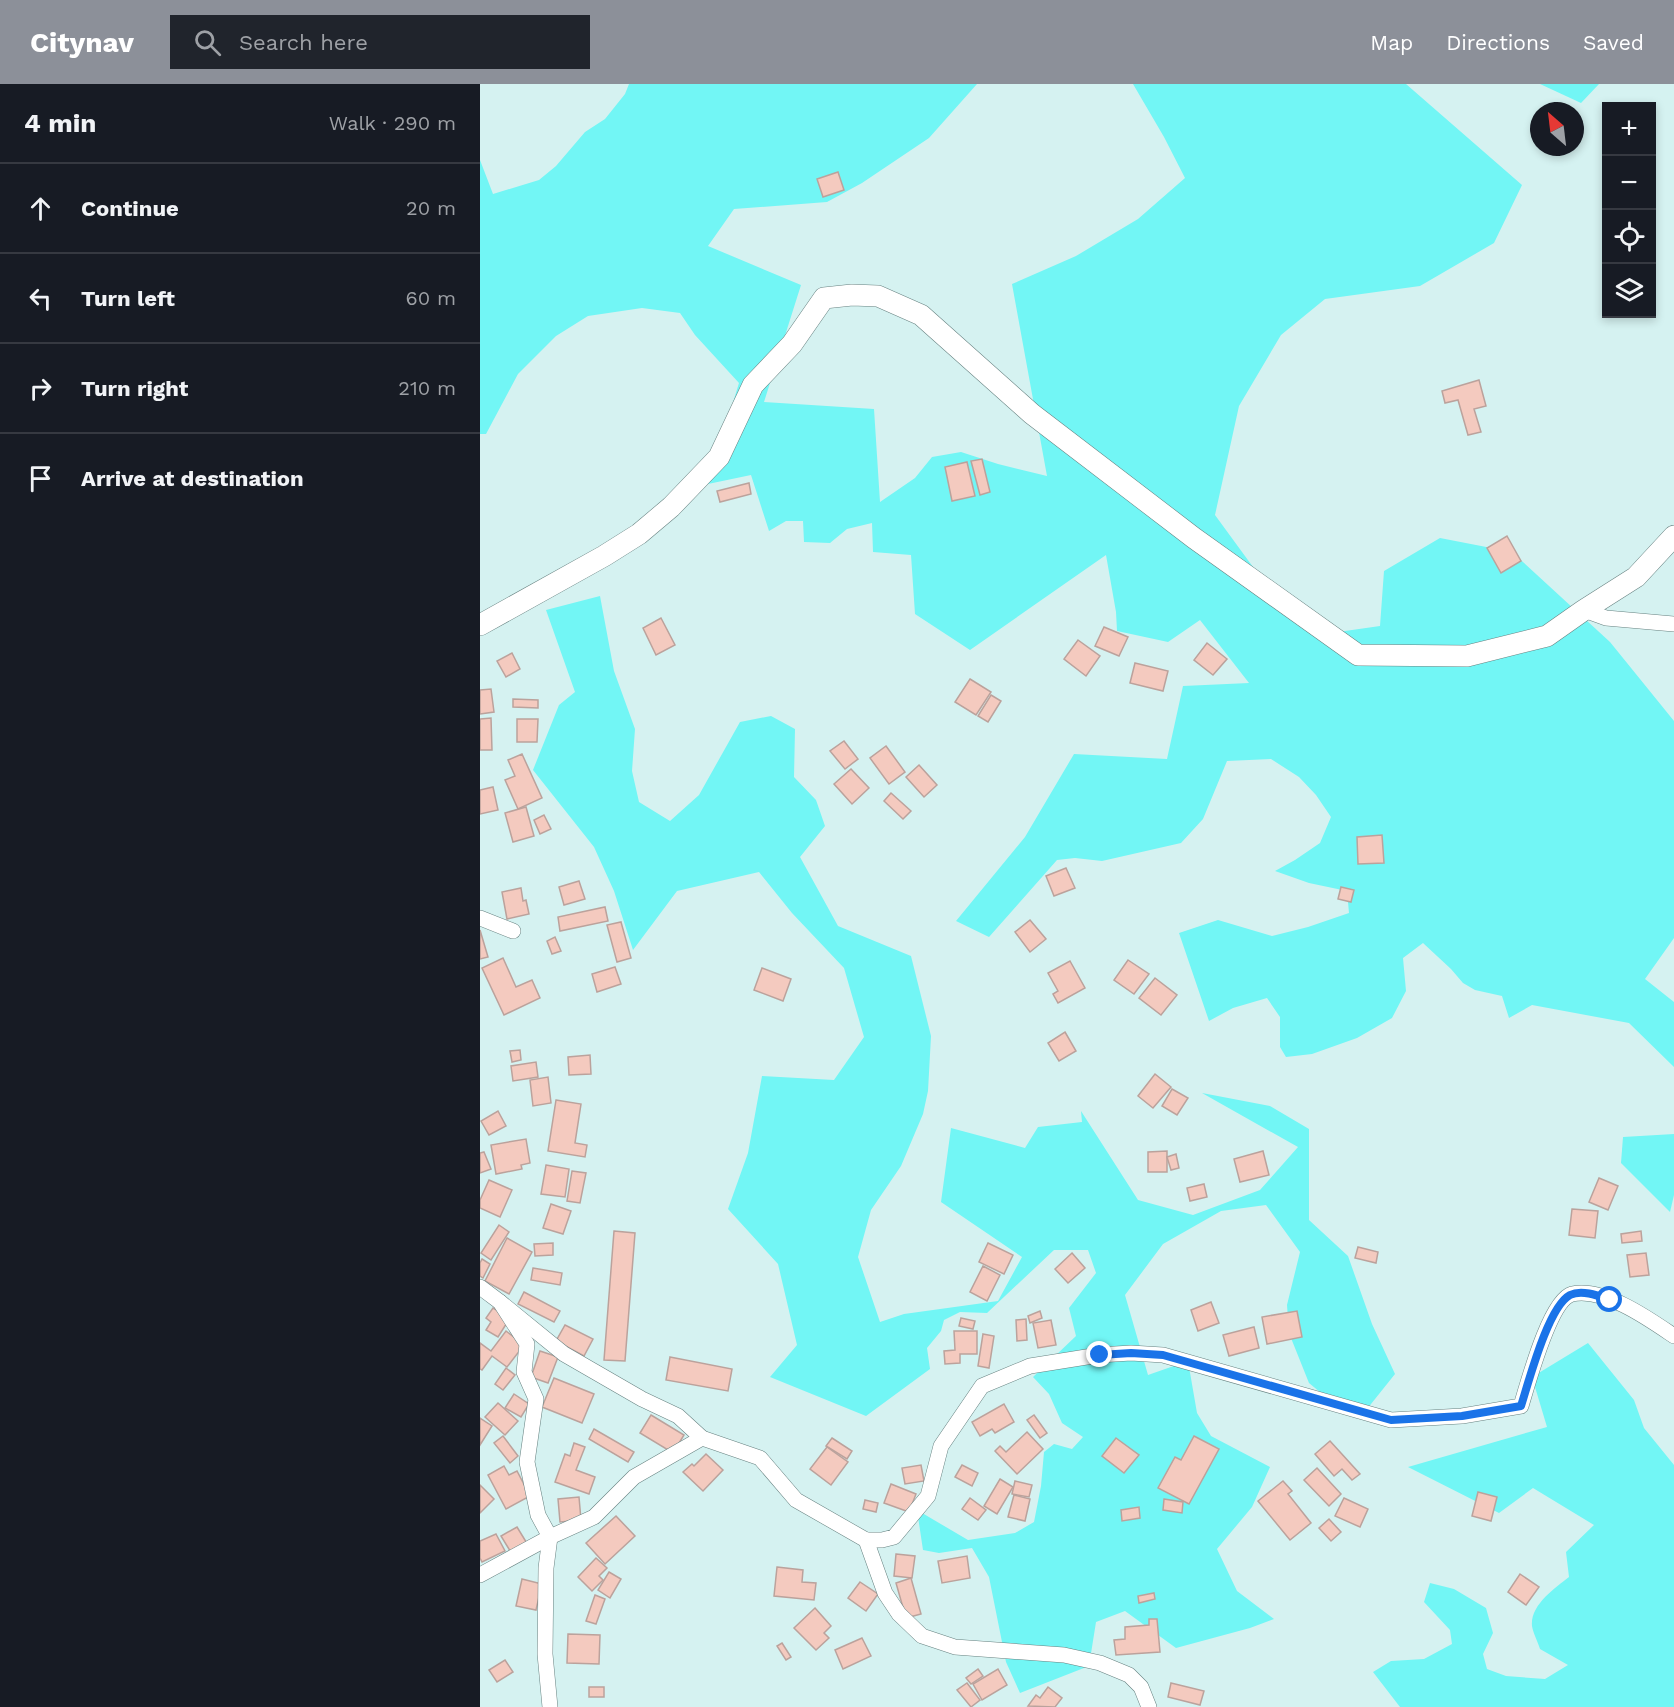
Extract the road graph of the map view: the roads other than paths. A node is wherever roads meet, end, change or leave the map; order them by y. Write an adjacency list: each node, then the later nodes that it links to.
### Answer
1 (1674, 536): 2 (street)
2 (1584, 610): 3 (street); 4 (street)
3 (1674, 624)
4 (480, 626)
5 (480, 918): 6 (street)
6 (513, 931)
7 (480, 1287): 8 (street)
8 (500, 1302): 10 (street); 11 (street)
9 (1674, 1336): 12 (street)
10 (702, 1438): 11 (street); 12 (street)
11 (550, 1537): 13 (street); 14 (street)
12 (866, 1540): 15 (street)
13 (480, 1575)
14 (550, 1707)
15 (1149, 1707)

